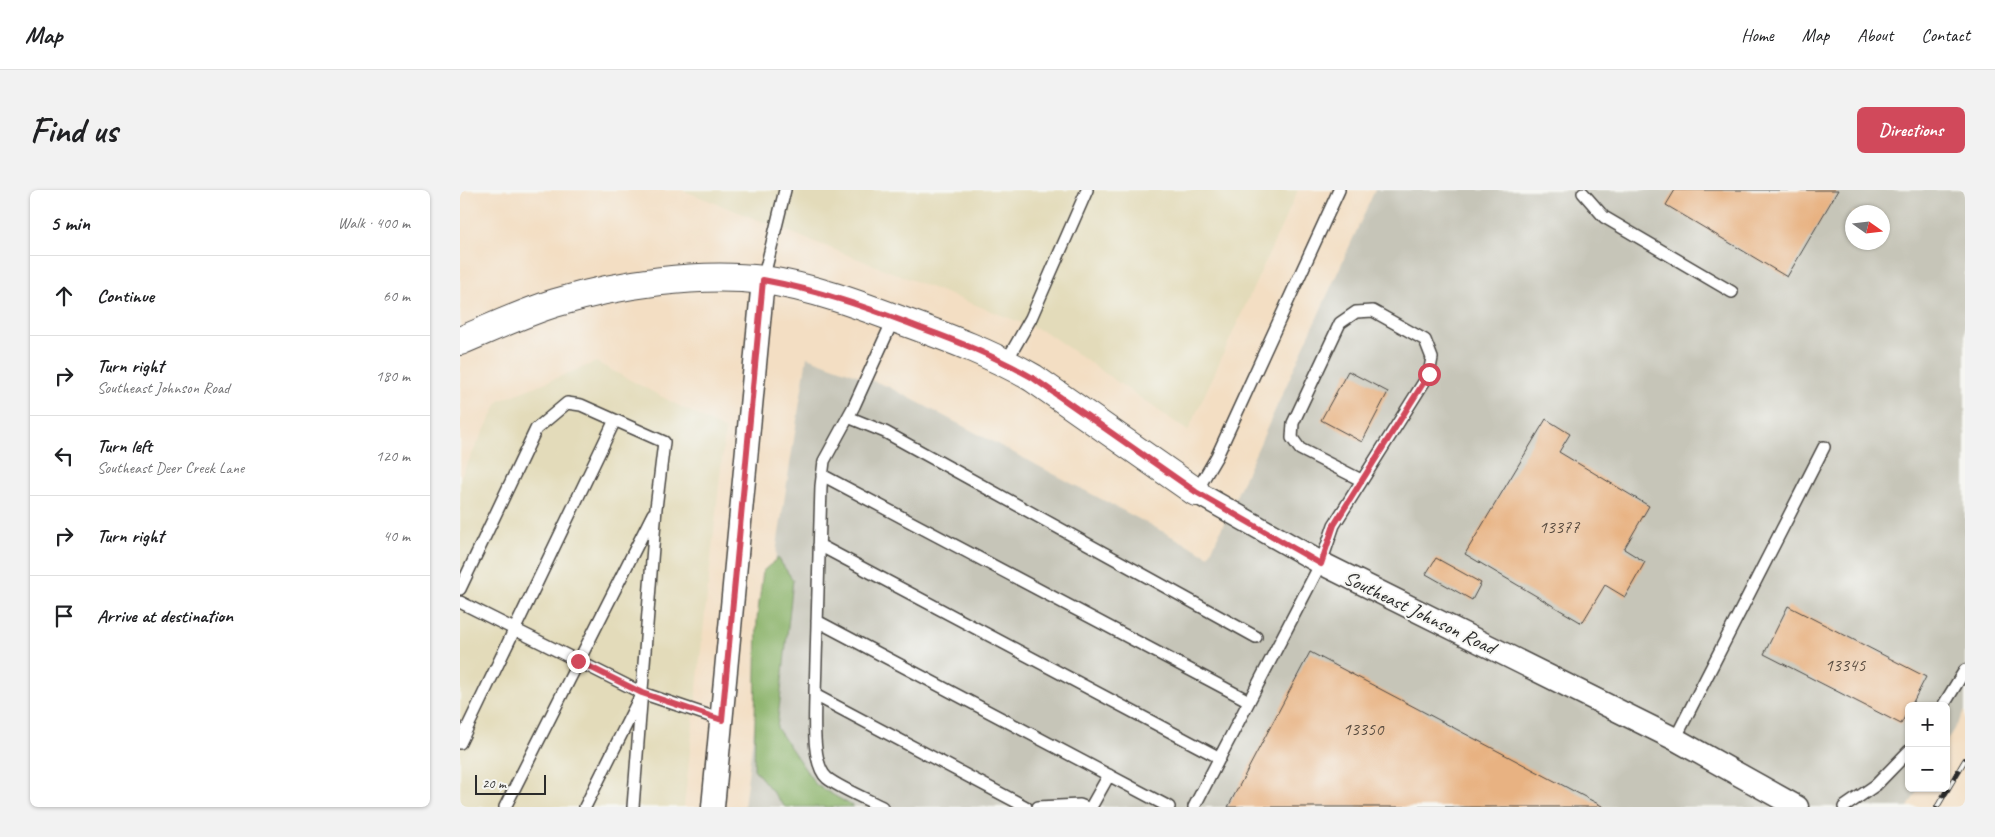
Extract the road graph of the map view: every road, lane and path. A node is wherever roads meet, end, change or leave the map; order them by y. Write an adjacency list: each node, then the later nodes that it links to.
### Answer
1 (785, 190): 5 (lane)
2 (1086, 190): 9 (lane)
3 (1339, 190): 15 (lane)
4 (1582, 191): 6 (lane)
5 (763, 280): 7 (street, Southeast Johnson Road); 8 (street, Southeast Johnson Road); 30 (street)
6 (1732, 292)
7 (894, 318): 9 (street, Southeast Johnson Road); 10 (lane)
8 (460, 341)
9 (1006, 362): 15 (street, Southeast Johnson Road)
10 (848, 417): 13 (lane); 23 (lane)
11 (615, 420): 16 (lane); 19 (lane); 22 (lane)
12 (1824, 447): 31 (lane)
13 (822, 475): 17 (lane); 28 (lane)
14 (1361, 480): 14 (lane); 18 (lane)
15 (1196, 492): 18 (street, Southeast Johnson Road)
16 (656, 508): 24 (lane); 26 (lane)
17 (819, 545): 21 (lane); 34 (lane)
18 (1321, 564): 28 (lane); 31 (street, Southeast Johnson Road)
19 (460, 590)
20 (460, 602): 22 (lane)
21 (817, 621): 27 (lane); 35 (lane)
22 (516, 630): 24 (lane); 32 (lane)
23 (1256, 637)
24 (578, 661): 26 (lane); 36 (lane)
25 (1965, 670): 29 (lane)
26 (642, 693): 30 (lane); 37 (lane); 38 (lane)
27 (815, 695): 40 (lane); 41 (lane)
28 (1250, 701): 34 (lane)
29 (1945, 702)
30 (722, 720): 39 (street)
31 (1675, 738): 47 (street, Southeast Johnson Road)
32 (460, 743)
33 (1905, 755): 48 (lane)
34 (1220, 758): 46 (lane)
35 (1109, 775): 44 (lane); 45 (lane)
36 (505, 807)
37 (584, 807)
38 (633, 807)
39 (713, 807)
40 (882, 807)
41 (1026, 807)
42 (1038, 807): 43 (lane)
43 (1085, 807)
44 (1091, 807)
45 (1169, 807)
46 (1194, 807)
47 (1797, 807)
48 (1844, 807)

